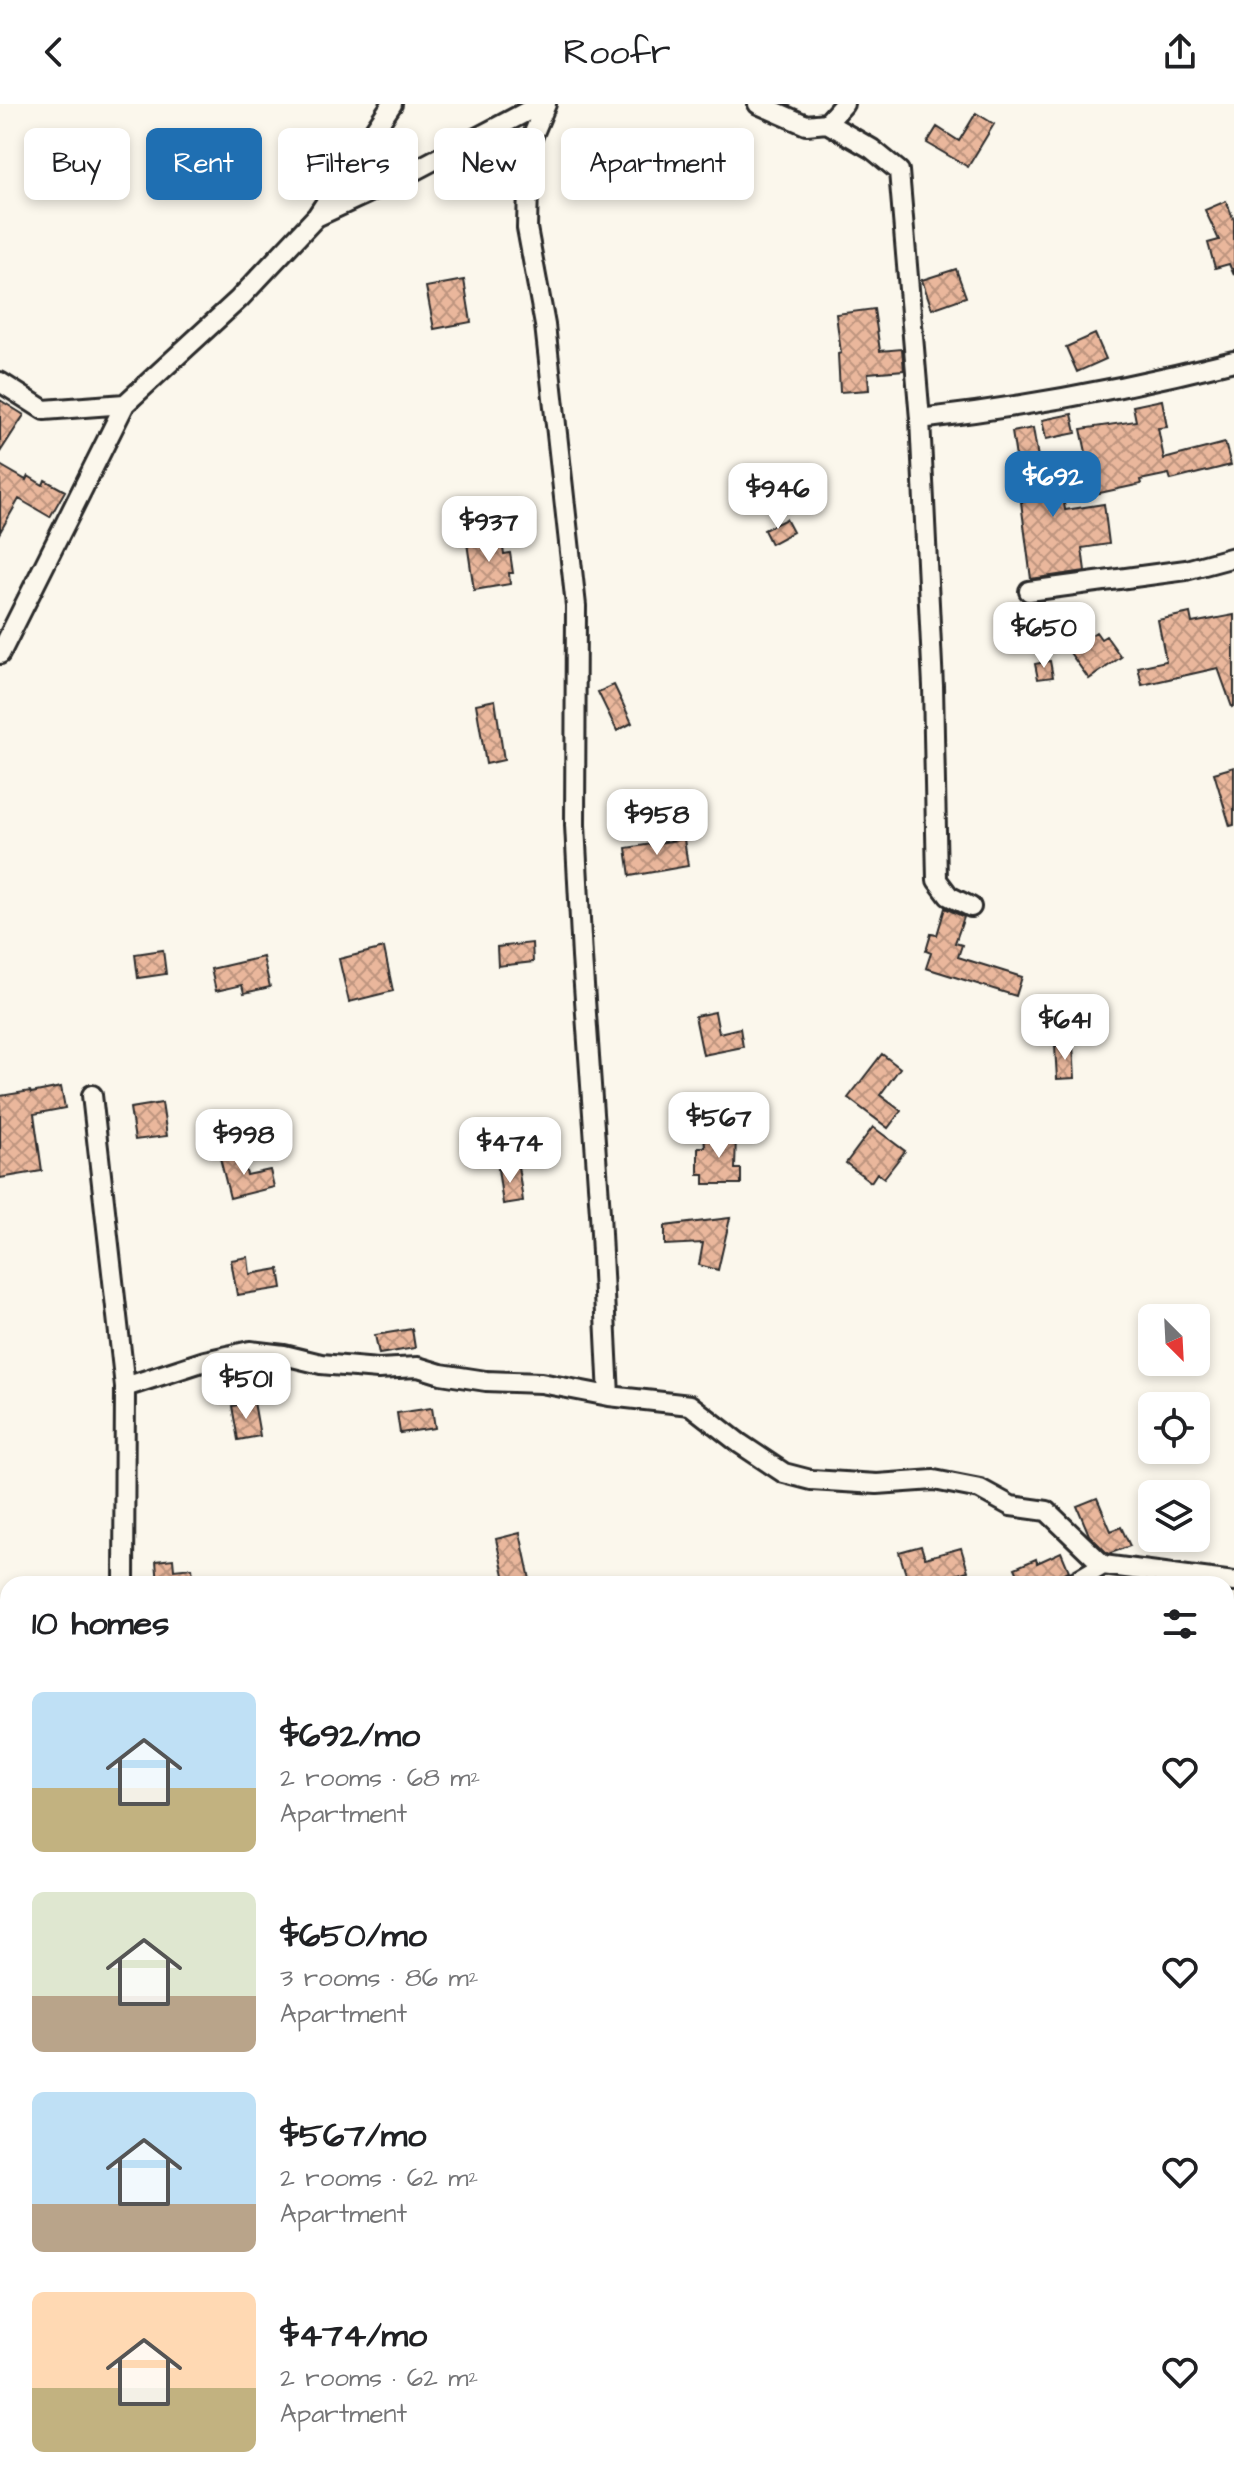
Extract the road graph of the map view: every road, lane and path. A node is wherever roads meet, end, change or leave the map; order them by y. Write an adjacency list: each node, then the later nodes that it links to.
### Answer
1 (392, 104): 6 (street)
2 (543, 104): 6 (street); 17 (street)
3 (758, 104): 5 (street)
4 (844, 104): 5 (street)
5 (827, 123): 10 (street)
6 (317, 216): 9 (street)
7 (1234, 361): 10 (street)
8 (0, 382): 9 (street)
9 (125, 404): 13 (street)
10 (920, 419): 14 (street)
11 (1234, 557): 12 (street)
12 (1029, 591)
13 (0, 654)
14 (971, 907)
15 (92, 1095): 16 (street)
16 (125, 1387): 17 (street); 19 (street)
17 (609, 1396): 18 (street)
18 (1103, 1565): 20 (street); 21 (street)
19 (124, 1576)
20 (1084, 1576)
21 (1188, 1576)

